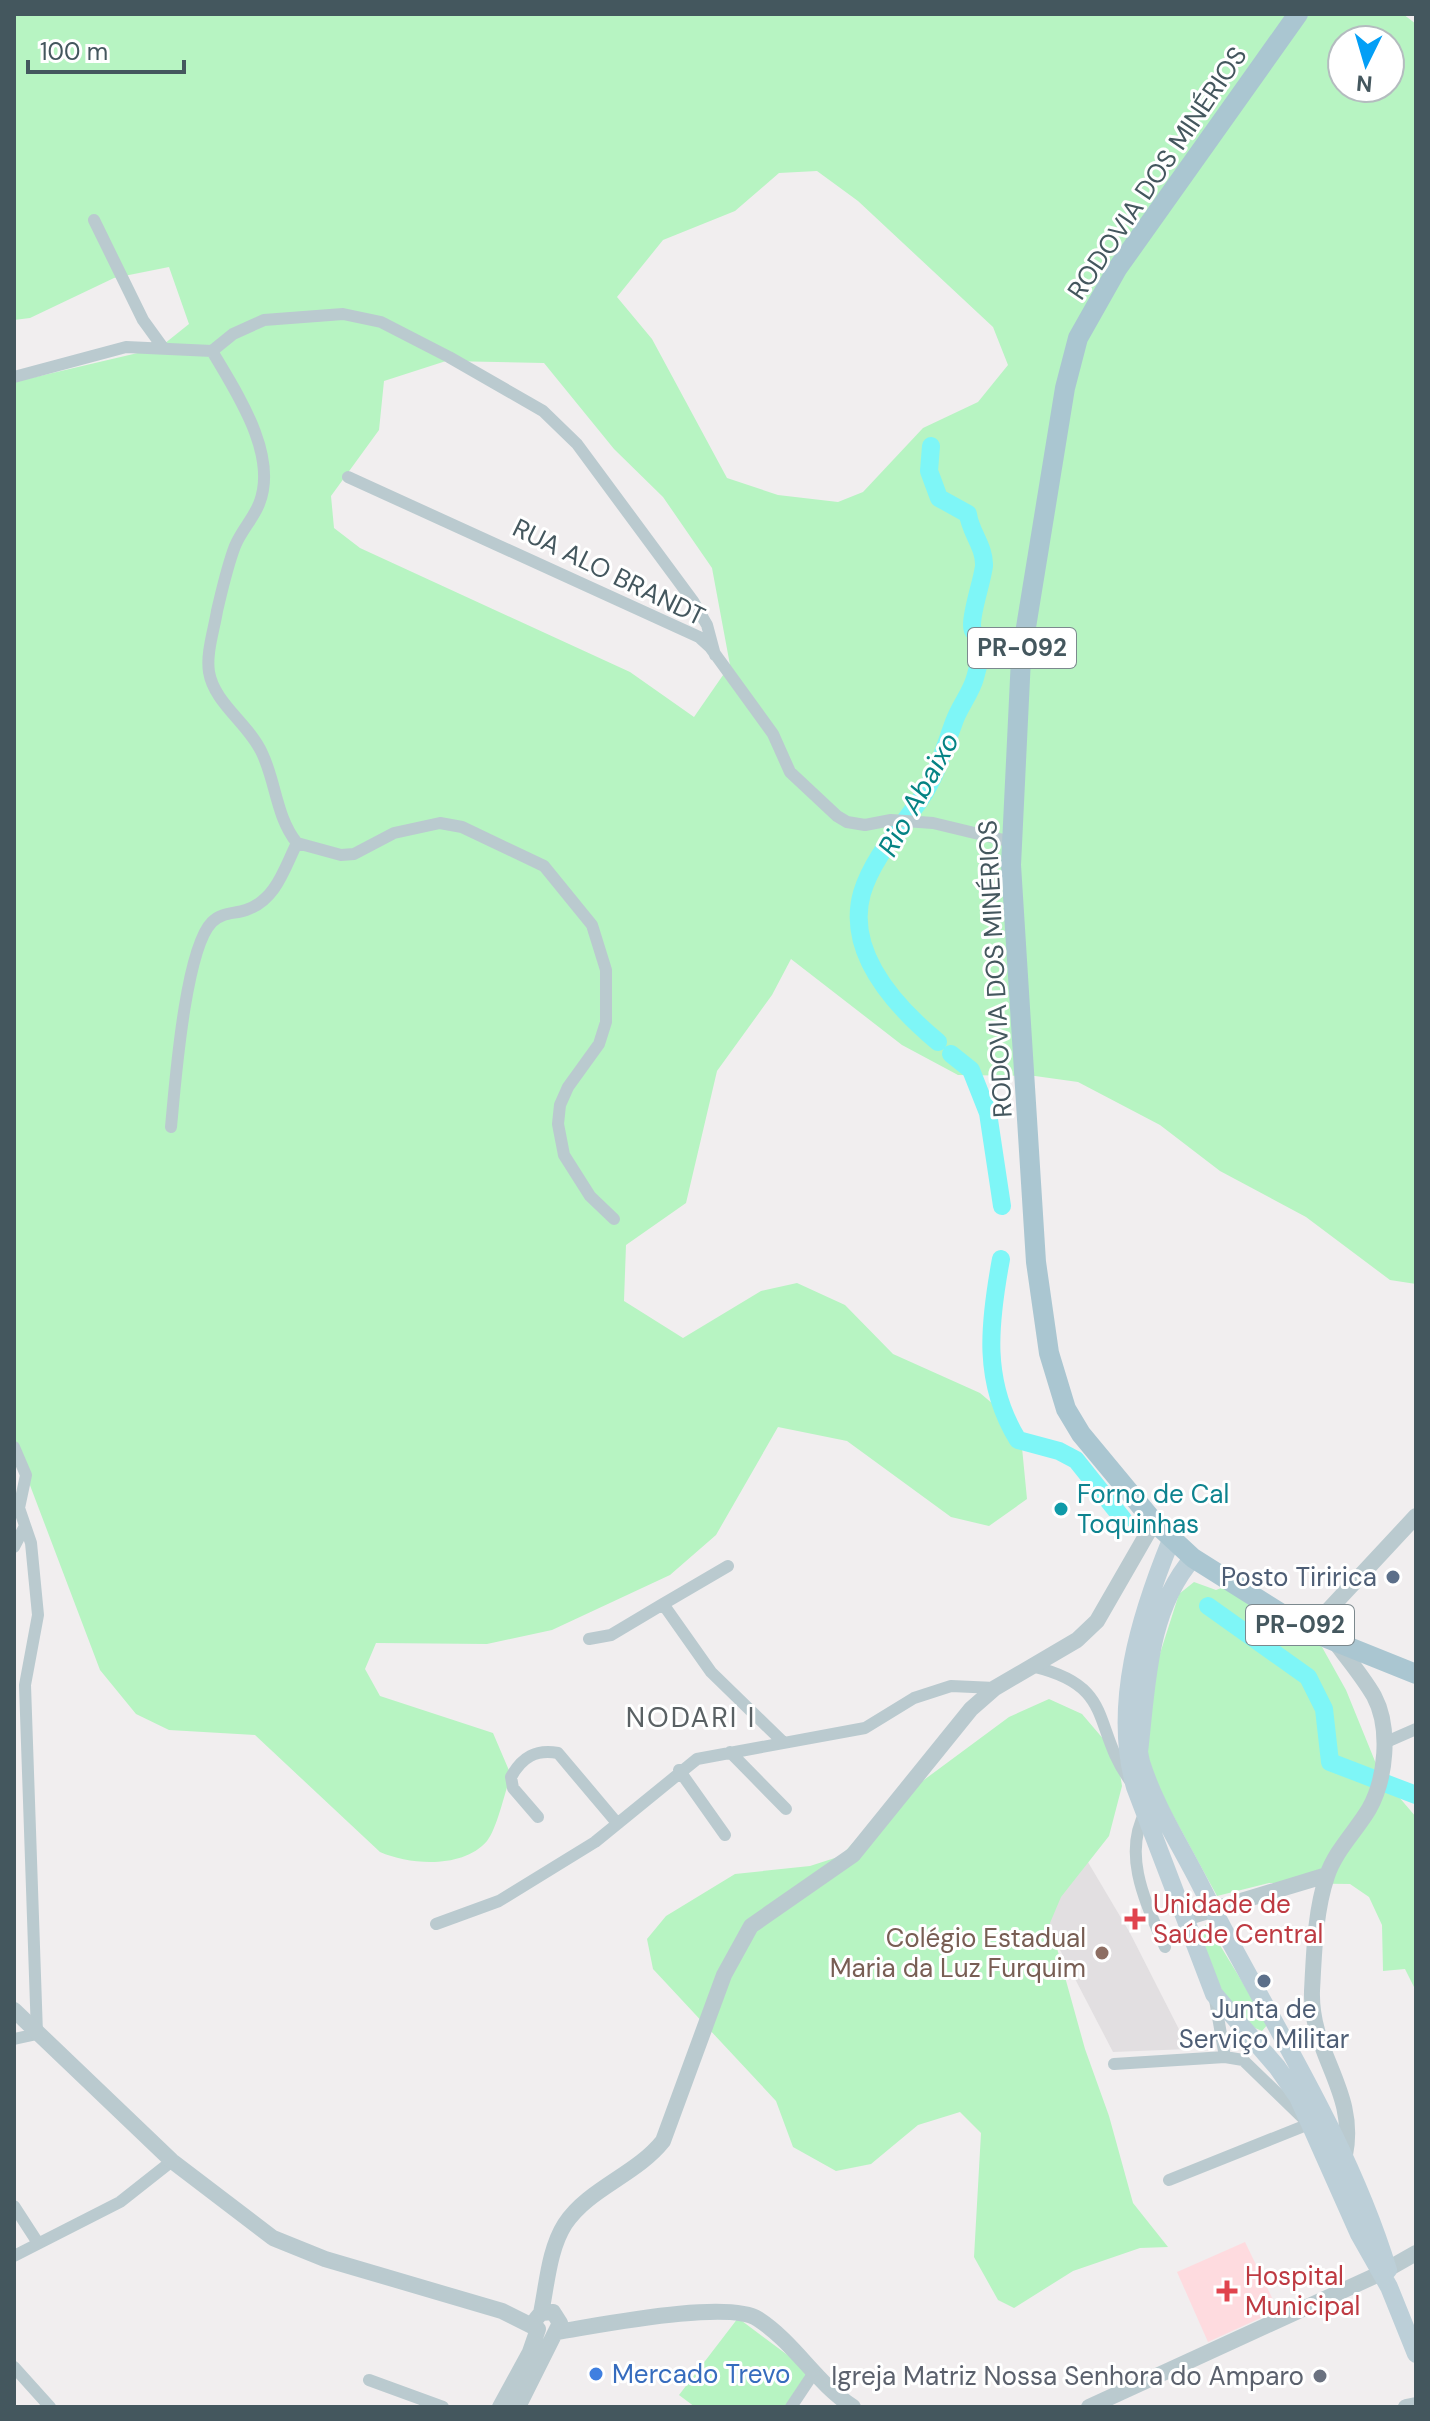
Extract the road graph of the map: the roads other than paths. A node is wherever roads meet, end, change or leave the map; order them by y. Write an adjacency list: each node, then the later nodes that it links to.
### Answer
1 (1298, 14): 8 (main road, RODOVIA DOS MINÉRIOS / PR-092)
2 (94, 220): 3 (street)
3 (164, 349): 4 (street); 5 (street)
4 (212, 351): 7 (street); 9 (street)
5 (14, 377)
6 (348, 477): 7 (street, RUA ALO BRANDT)
7 (715, 655): 8 (street, RUA ALO BRANDT)
8 (1012, 842): 13 (main road, RODOVIA DOS MINÉRIOS / PR-092)
9 (297, 843): 10 (street); 11 (street)
10 (171, 1127)
11 (614, 1219)
12 (14, 1447): 15 (street)
13 (1154, 1522): 16 (main road, RODOVIA DOS MINÉRIOS / PR-092); 24 (street)
14 (1414, 1525): 21 (street)
15 (25, 1526): 17 (street); 29 (street)
16 (1171, 1540): 18 (main road, RODOVIA DOS MINÉRIOS / PR-092); 33 (main road)
17 (14, 1547)
18 (1193, 1558): 21 (main road, PR-092); 40 (main road)
19 (728, 1566): 20 (street)
20 (663, 1604): 22 (street); 28 (street)
21 (1309, 1631): 23 (main road, PR-092)
22 (589, 1639)
23 (1333, 1640): 25 (main road, PR-092); 30 (street)
24 (1035, 1667): 26 (street); 33 (street)
25 (1416, 1674)
26 (995, 1688): 28 (street); 61 (street)
27 (1416, 1729): 30 (street)
28 (783, 1742): 31 (street)
29 (20, 1743): 46 (street)
30 (1384, 1743): 39 (street)
31 (730, 1752): 32 (street); 34 (street)
32 (679, 1770): 37 (street); 38 (street)
33 (1135, 1787): 35 (main road)
34 (786, 1809)
35 (1146, 1811): 41 (main road); 43 (street)
36 (538, 1817): 37 (street)
37 (617, 1823): 42 (street)
38 (725, 1835)
39 (1327, 1875): 40 (street); 53 (street)
40 (1212, 1908): 41 (street); 47 (main road)
41 (1185, 1918): 44 (main road)
42 (436, 1924)
43 (1165, 1947)
44 (1214, 1994): 49 (main road); 50 (street)
45 (14, 2010): 46 (street)
46 (37, 2034): 48 (street); 54 (street)
47 (1284, 2035): 49 (main road); 53 (main road)
48 (14, 2039)
49 (1263, 2052): 52 (main road)
50 (1225, 2057): 51 (street); 52 (street)
51 (1114, 2064)
52 (1309, 2124): 55 (street); 60 (main road)
53 (1345, 2155): 60 (main road)
54 (172, 2161): 57 (street); 61 (street)
55 (1169, 2180)
56 (14, 2206): 57 (street)
57 (38, 2243): 59 (street)
58 (1416, 2253): 60 (street)
59 (14, 2256)
60 (1386, 2277): 62 (main road); 73 (street)
61 (548, 2323): 64 (street); 69 (street); 70 (street)
62 (1416, 2354)
63 (14, 2367): 66 (street)
64 (813, 2374): 71 (street); 72 (street)
65 (369, 2380): 68 (street)
66 (45, 2405)
67 (1416, 2405): 74 (street)
68 (443, 2407)
69 (500, 2407)
70 (518, 2407)
71 (791, 2407)
72 (853, 2407)
73 (1089, 2407)
74 (1406, 2407)

